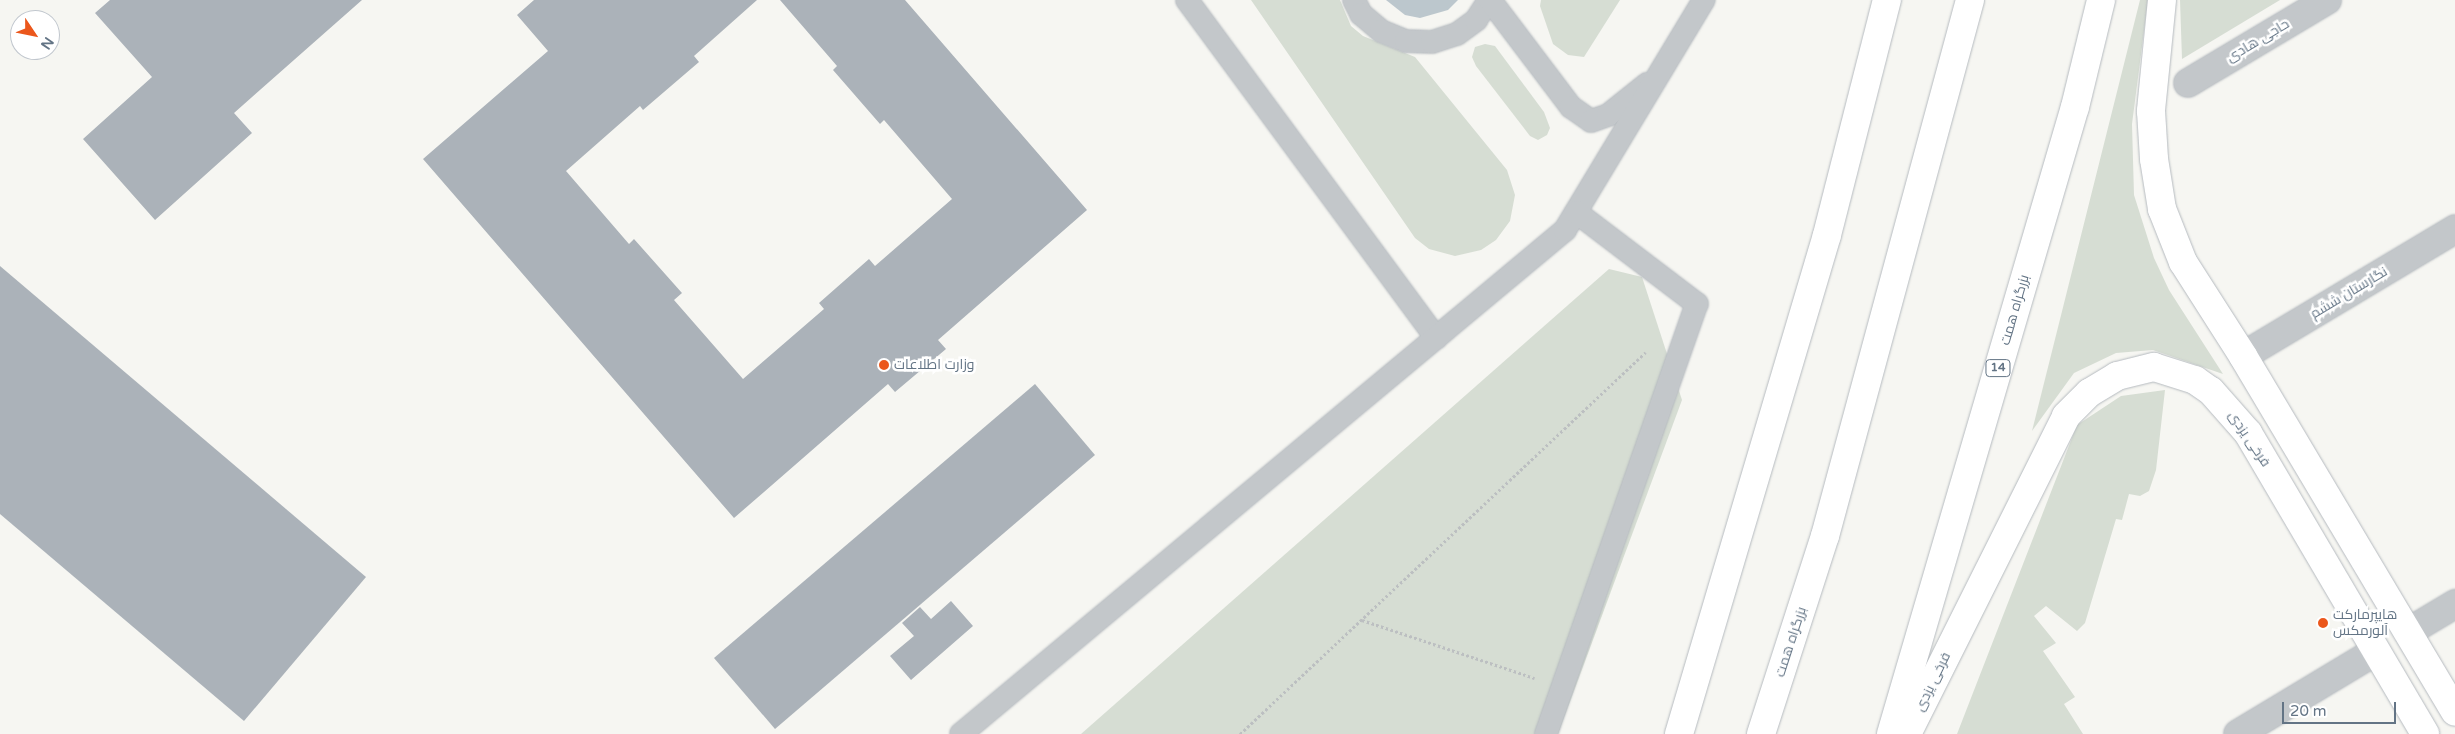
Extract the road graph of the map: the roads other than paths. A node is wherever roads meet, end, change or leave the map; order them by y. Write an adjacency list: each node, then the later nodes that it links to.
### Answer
1 (1187, 0): 14 (lane)
2 (1354, 0): 3 (lane)
3 (1489, 0): 10 (lane)
4 (1704, 0): 10 (lane)
5 (1887, 0): 22 (main road)
6 (1970, 0): 23 (main road, بزرگراه همت)
7 (2101, 0): 24 (main road, بزرگراه همت / 14)
8 (2162, 0): 15 (main road)
9 (2327, 0): 11 (street, حاجی هادی)
10 (1659, 73): 12 (lane)
11 (2188, 83)
12 (1576, 212): 14 (lane); 21 (lane)
13 (2455, 229): 15 (street, نگارستان ششم)
14 (1436, 338): 20 (lane)
15 (2244, 356): 17 (main road)
16 (2455, 604): 17 (street)
17 (2408, 632): 19 (main road)
18 (2376, 651): 25 (main road, فرخی یزدی); 26 (street); 27 (main road, فرخی یزدی)
19 (2455, 712)
20 (961, 734)
21 (1546, 734)
22 (1679, 734)
23 (1761, 734)
24 (1890, 734)
25 (1907, 734)
26 (2238, 734)
27 (2425, 734)

